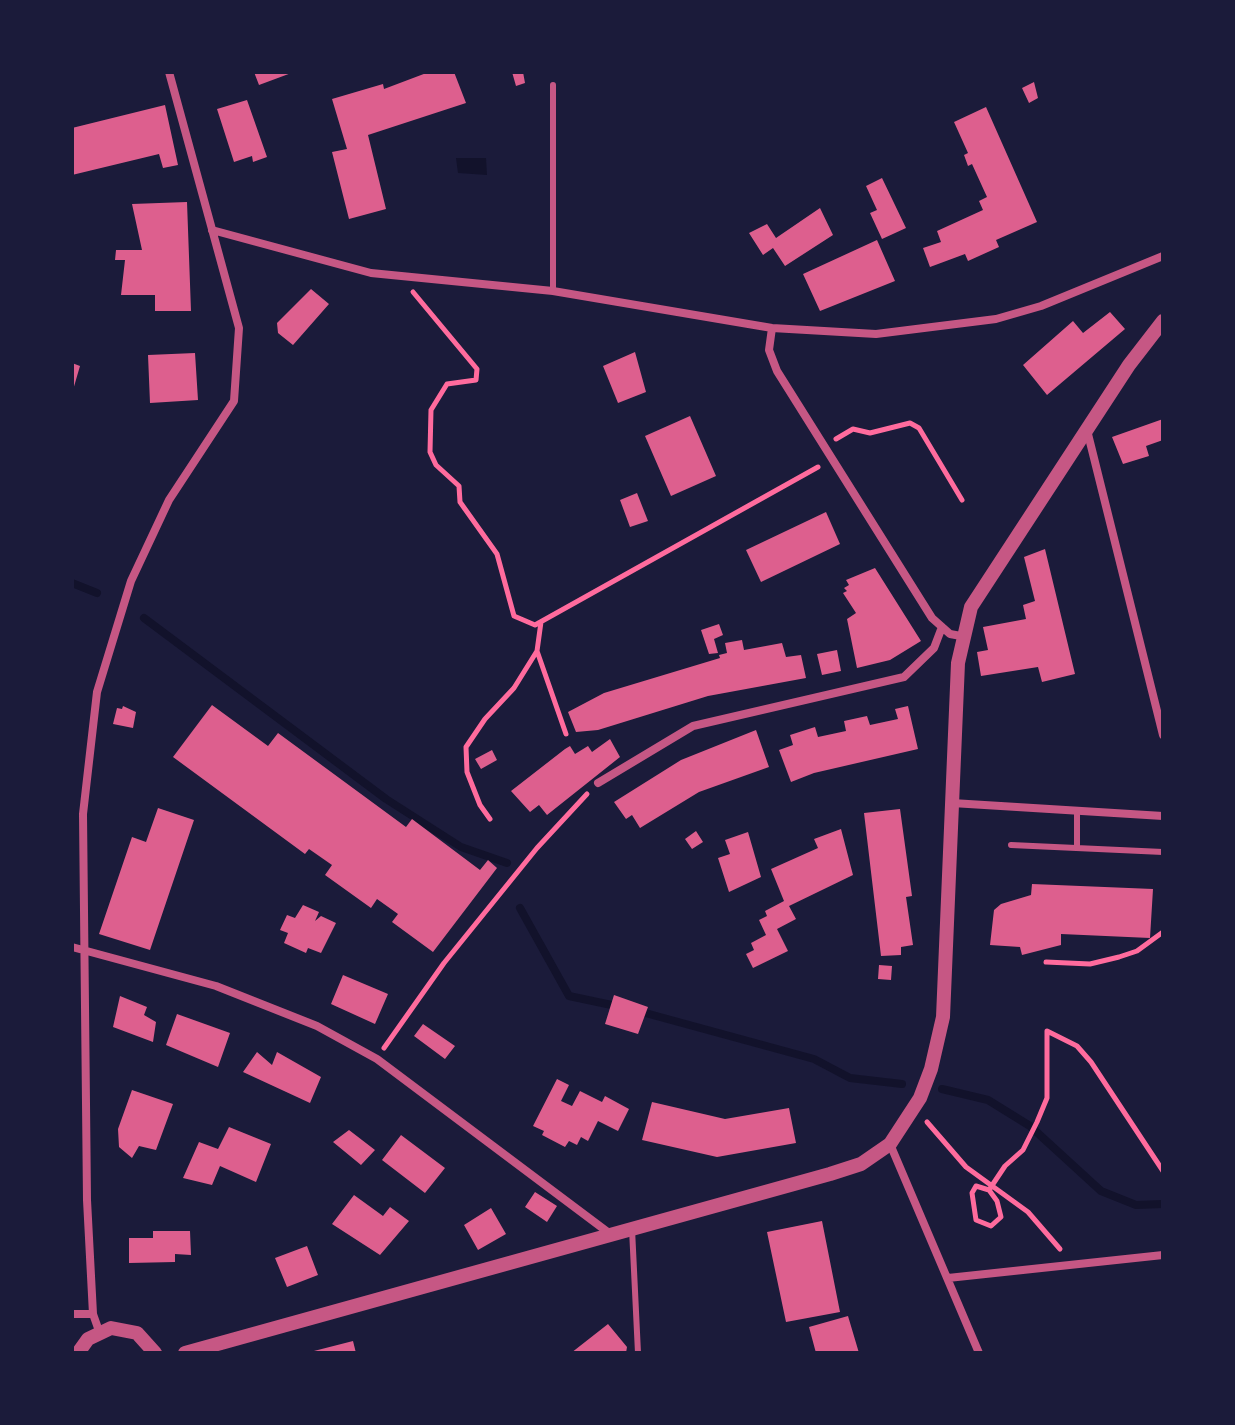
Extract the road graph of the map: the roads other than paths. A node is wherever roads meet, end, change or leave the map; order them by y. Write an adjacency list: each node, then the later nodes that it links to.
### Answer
1 (169, 72): 3 (street)
2 (553, 85): 5 (lane)
3 (212, 230): 5 (street); 20 (street)
4 (1163, 256): 7 (street)
5 (553, 291): 7 (street)
6 (1163, 321): 8 (street)
7 (772, 328): 9 (street)
8 (1087, 430): 10 (street); 11 (street)
9 (942, 627): 10 (street); 12 (street)
10 (961, 636): 13 (street)
11 (1163, 735)
12 (598, 783)
13 (952, 803): 14 (street); 21 (street)
14 (1077, 810): 15 (street); 17 (lane)
15 (1163, 816)
16 (1011, 845): 17 (lane)
17 (1077, 848): 18 (lane)
18 (1163, 852)
19 (72, 947): 20 (street)
20 (84, 951): 23 (street); 27 (street)
21 (890, 1144): 22 (street); 25 (street)
22 (632, 1227): 23 (street); 32 (lane)
23 (609, 1233): 31 (street)
24 (1163, 1255): 25 (street)
25 (948, 1278): 33 (street)
26 (72, 1314): 27 (street)
27 (93, 1314): 28 (street)
28 (99, 1331): 29 (street); 30 (street)
29 (78, 1353)
30 (155, 1353)
31 (185, 1353)
32 (638, 1353)
33 (979, 1353)

